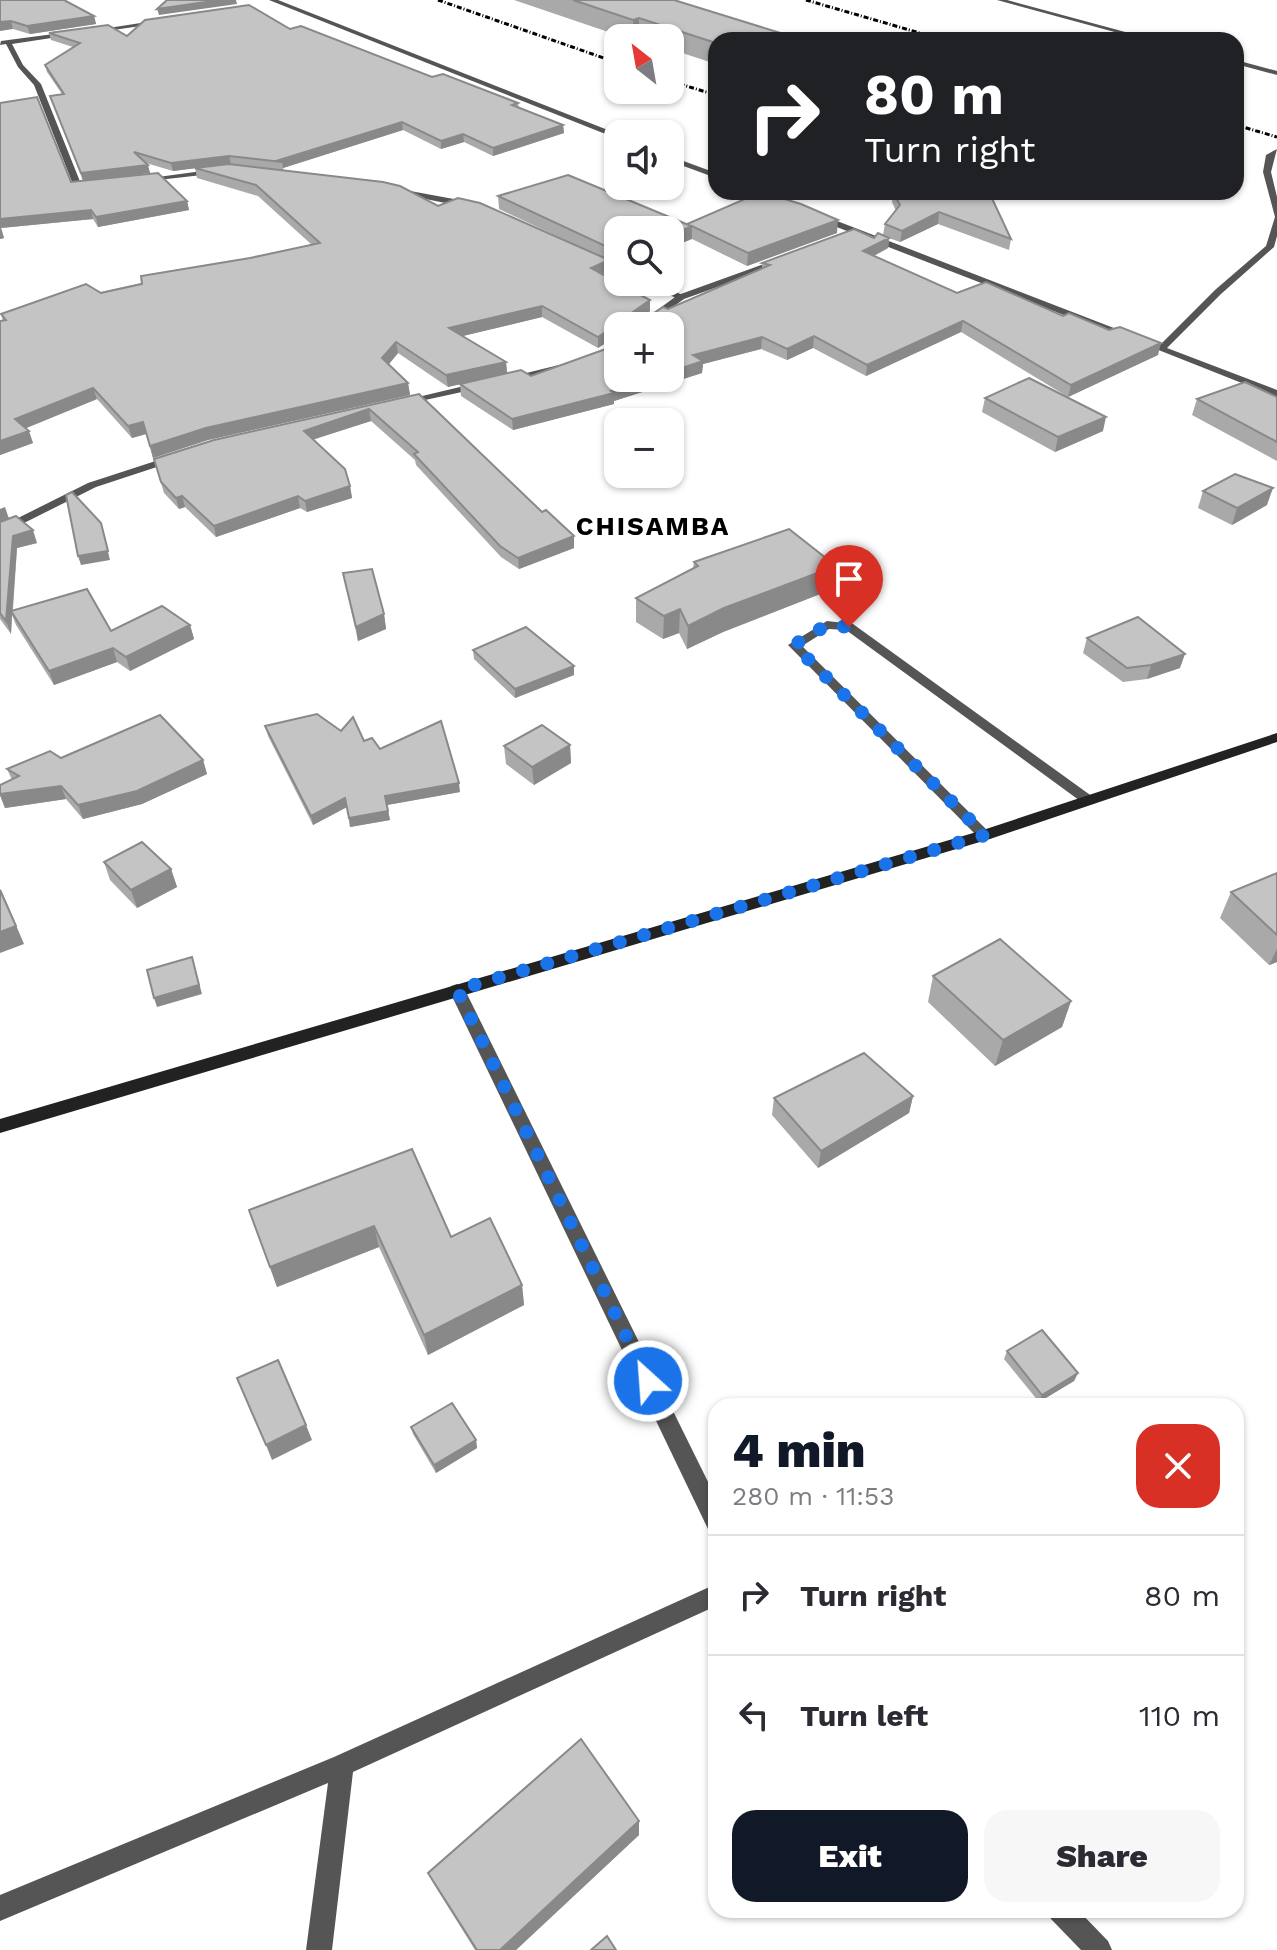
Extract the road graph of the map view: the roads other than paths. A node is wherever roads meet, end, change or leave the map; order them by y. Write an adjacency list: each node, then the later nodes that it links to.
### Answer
1 (1000, 0): 4 (street)
2 (273, 3): 8 (street)
3 (175, 20): 5 (street)
4 (1122, 32)
5 (4, 43): 14 (street)
6 (1244, 64): 7 (street)
7 (1277, 73)
8 (604, 132)
9 (1277, 151): 18 (street)
10 (684, 163): 12 (street)
11 (231, 169): 13 (street)
12 (708, 173)
13 (124, 182)
14 (109, 184)
15 (385, 188): 16 (street)
16 (485, 209)
17 (814, 215): 19 (street)
18 (1277, 217): 26 (street)
19 (857, 232): 20 (street); 26 (street)
20 (843, 237)
21 (578, 251): 23 (street)
22 (788, 258): 24 (street)
23 (604, 263)
24 (681, 297): 25 (street)
25 (660, 312)
26 (1161, 349): 28 (street)
27 (576, 363): 29 (street)
28 (1277, 394)
29 (395, 404)
30 (183, 455): 31 (street)
31 (0, 532)
32 (1277, 737): 33 (main road)
33 (1088, 800): 34 (main road); 34 (street)
34 (985, 835): 35 (main road)
35 (457, 990): 36 (main road); 37 (street)
36 (0, 1126)
37 (708, 1505)
38 (708, 1599): 39 (street)
39 (342, 1765): 40 (street); 42 (street)
40 (0, 1908)
41 (1068, 1918): 43 (street)
42 (319, 1950)
43 (1099, 1950)

